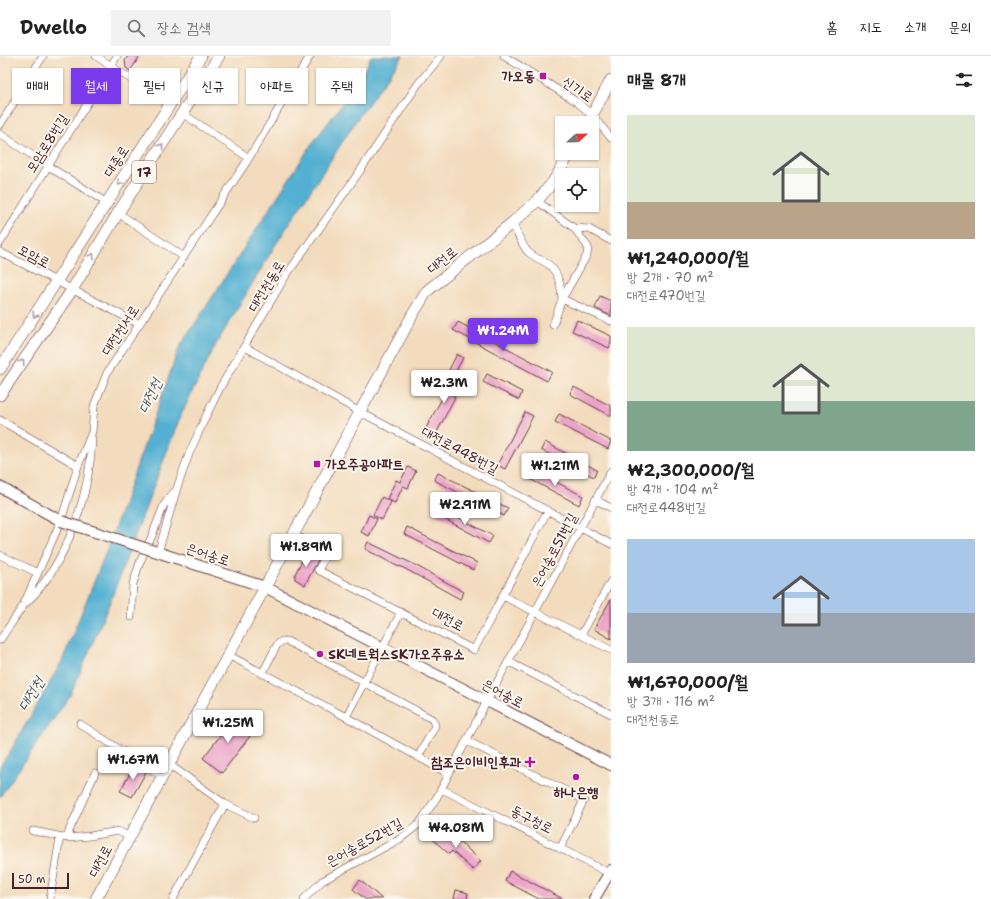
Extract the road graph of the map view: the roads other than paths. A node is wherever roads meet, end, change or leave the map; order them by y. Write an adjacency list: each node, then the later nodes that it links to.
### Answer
1 (43, 56): 15 (street)
2 (96, 56): 9 (street)
3 (117, 56): 9 (street, 모암로8번길)
4 (201, 56): 11 (main road, 대종로 / 17)
5 (220, 56): 12 (main road, 17)
6 (310, 56): 19 (street, 대전천서로)
7 (441, 56): 37 (street, 대전천동로)
8 (504, 56): 13 (street, 신기로)
9 (110, 65): 11 (street); 21 (street, 모암로8번길)
10 (611, 80): 14 (main road)
11 (170, 105): 23 (main road, 대종로 / 17, one-way to 23)
12 (182, 113): 19 (street); 24 (main road, 17, one-way to 12)
13 (588, 116)
14 (592, 116)
15 (0, 125)
16 (599, 127): 18 (street, 신기로)
17 (0, 134): 21 (street)
18 (611, 138)
19 (249, 158): 30 (street, 대전천서로)
20 (566, 160): 22 (main road, 대전로)
21 (48, 166): 23 (street); 28 (street, 모암로8번길)
22 (537, 201): 25 (main road, 대전로); 26 (street)
23 (107, 203): 31 (main road, 대종로 / 17)
24 (118, 213): 30 (street); 32 (main road, 17, one-way to 24)
25 (512, 223): 33 (street); 40 (main road, 대전로)
26 (574, 228): 27 (street); 33 (street)
27 (611, 241)
28 (0, 244)
29 (0, 252): 31 (street, 모암로)
30 (184, 257): 35 (street, 대전천서로)
31 (56, 282): 32 (street); 38 (main road, 대종로 / 17, one-way to 38)
32 (72, 290): 35 (street); 39 (main road, 17, one-way to 32)
33 (562, 299): 34 (street); 36 (street)
34 (611, 321)
35 (139, 324): 42 (street, 대전천서로)
36 (553, 325)
37 (245, 347): 40 (street); 46 (street, 대전천동로)
38 (0, 369)
39 (0, 395)
40 (360, 412): 49 (street, 대전로448번길); 52 (main road, 대전로)
41 (0, 420): 43 (street)
42 (92, 432): 43 (street, 대전천서로); 60 (street)
43 (78, 466): 50 (street, 대전천서로)
44 (611, 471): 47 (street, 은어송로51번길)
45 (0, 487): 50 (main road)
46 (177, 488): 54 (street, 대전천동로); 63 (street)
47 (596, 500): 48 (street); 51 (street, 은어송로51번길)
48 (611, 508)
49 (548, 510): 51 (street, 대전로448번길); 59 (street, 대전로)
50 (61, 521): 54 (main road, 은어송로, bridge); 56 (street, 대전천서로)
51 (581, 528): 53 (street, 대전로448번길); 62 (street, 은어송로51번길)
52 (293, 534): 58 (main road, 대전로); 61 (street, 대전로)
53 (611, 544)
54 (156, 552): 58 (main road, 은어송로)
55 (0, 555): 56 (street)
56 (38, 573): 60 (street, 대전천서로)
57 (611, 581): 64 (street)
58 (265, 587): 66 (main road, 은어송로); 68 (main road, 대전로)
59 (504, 596): 61 (street, 대전로); 62 (street)
60 (23, 606): 65 (street, 대전천서로)
61 (401, 612): 66 (street)
62 (536, 612): 64 (street); 69 (street, 은어송로51번길)
63 (131, 617)
64 (581, 635): 67 (street)
65 (0, 640)
66 (383, 647): 71 (street); 72 (main road, 은어송로)
67 (611, 650)
68 (228, 656): 70 (street); 78 (main road, 대전로)
69 (509, 662): 72 (street, 은어송로51번길); 73 (street)
70 (262, 674): 71 (street); 74 (street)
71 (364, 682): 74 (street); 77 (street)
72 (487, 700): 76 (street, 은어송로52번길); 79 (main road, 은어송로)
73 (611, 714)
74 (346, 717): 77 (street)
75 (80, 724): 82 (street)
76 (466, 741): 81 (street, 은어송로52번길); 90 (street)
77 (418, 757): 81 (street)
78 (170, 764): 82 (main road, 대전로); 84 (street)
79 (611, 765)
80 (95, 773): 89 (street)
81 (449, 774): 83 (street, 은어송로52번길)
82 (163, 777): 88 (main road, 대전로)
83 (442, 789): 90 (street, 동구청로); 95 (street, 은어송로52번길)
84 (225, 804): 85 (street); 94 (street)
85 (254, 818)
86 (33, 831): 87 (street, 대전로)
87 (60, 837): 89 (street, 대전로); 92 (street)
88 (130, 837): 89 (street, 대전로); 93 (main road, 대전로)
89 (68, 838)
90 (560, 849): 91 (street, 동구청로)
91 (610, 871): 96 (main road, 동구청로)
92 (50, 899)
93 (96, 899)
94 (172, 899)
95 (304, 899)
96 (594, 899)

